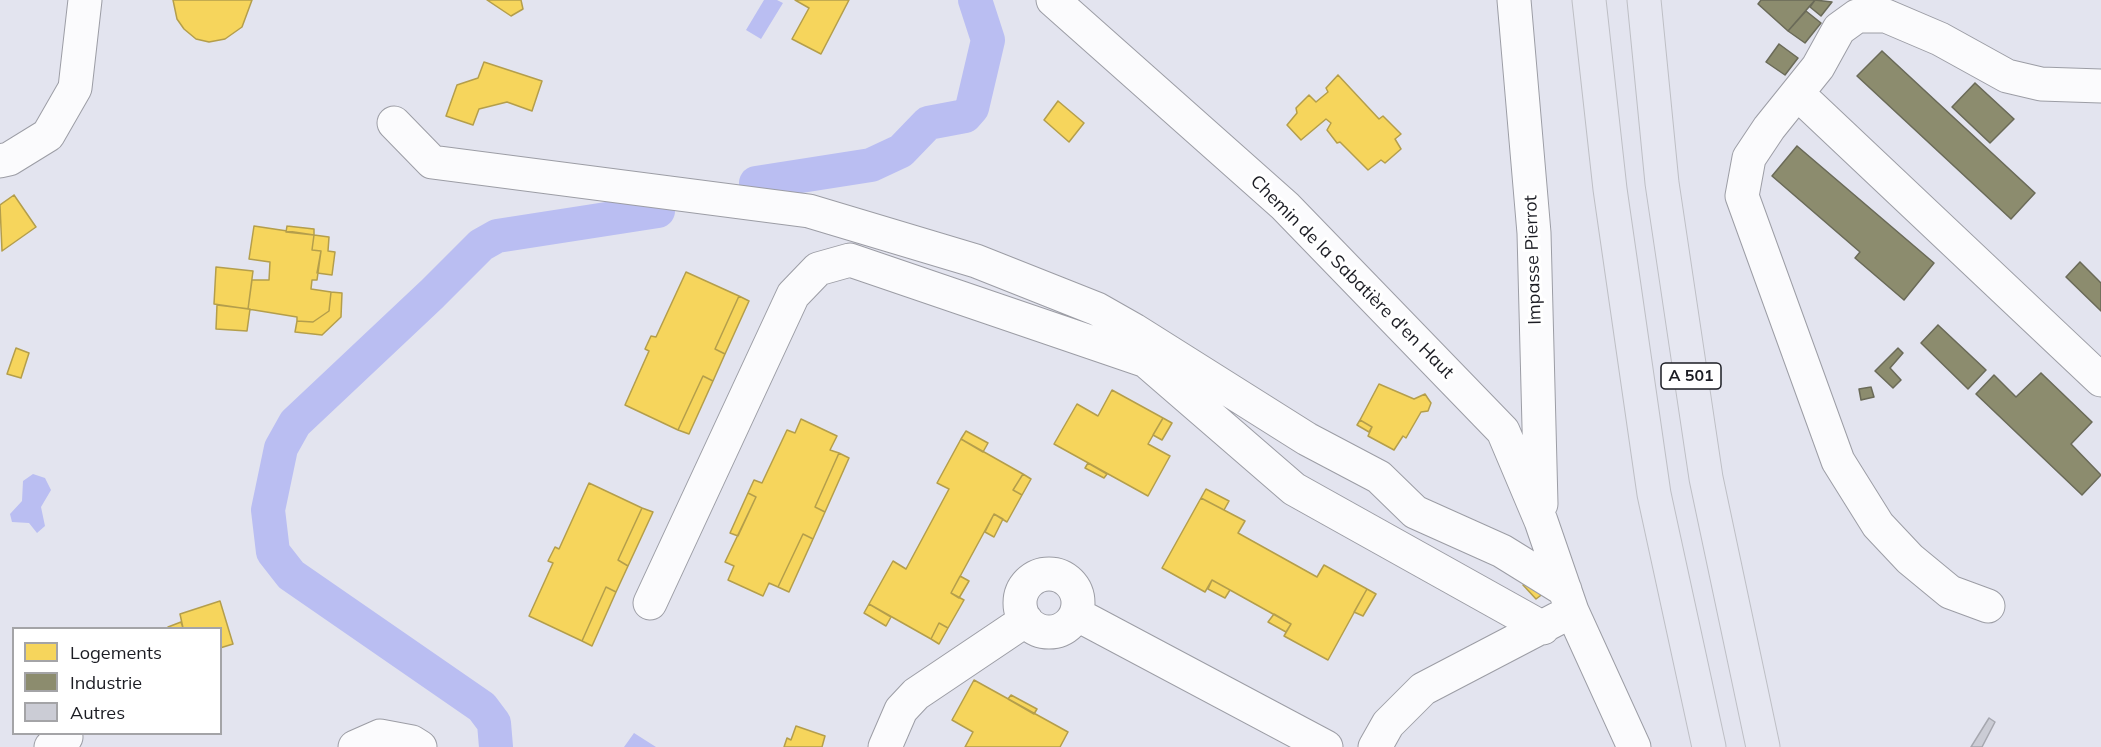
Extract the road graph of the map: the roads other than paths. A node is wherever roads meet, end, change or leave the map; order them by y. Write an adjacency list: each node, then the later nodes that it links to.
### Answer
1 (84, 0): 10 (street)
2 (1053, 0): 12 (street, Chemin de la Sabatière d'en Haut)
3 (1514, 0): 12 (street, Impasse Pierrot)
4 (1589, 0): 25 (highway, A 501)
5 (1644, 0): 26 (highway, A 501)
6 (1850, 8): 7 (street); 8 (street)
7 (2101, 87)
8 (1798, 94): 11 (street); 15 (street)
9 (394, 123): 13 (street)
10 (3, 162)
11 (2101, 380)
12 (1541, 521): 13 (street, Chemin de la Sabatière d'en Haut)
13 (1569, 600): 18 (street); 24 (street, Chemin de la Sabatière d'en Haut)
14 (650, 603): 18 (street)
15 (1988, 606)
16 (1076, 614): 17 (street); 17 (street); 22 (street)
17 (1026, 620): 21 (street)
18 (1543, 628): 23 (street)
19 (355, 747): 20 (street)
20 (420, 747)
21 (885, 747)
22 (1326, 747)
23 (1374, 747)
24 (1634, 747)
25 (1709, 747)
26 (1763, 747)

